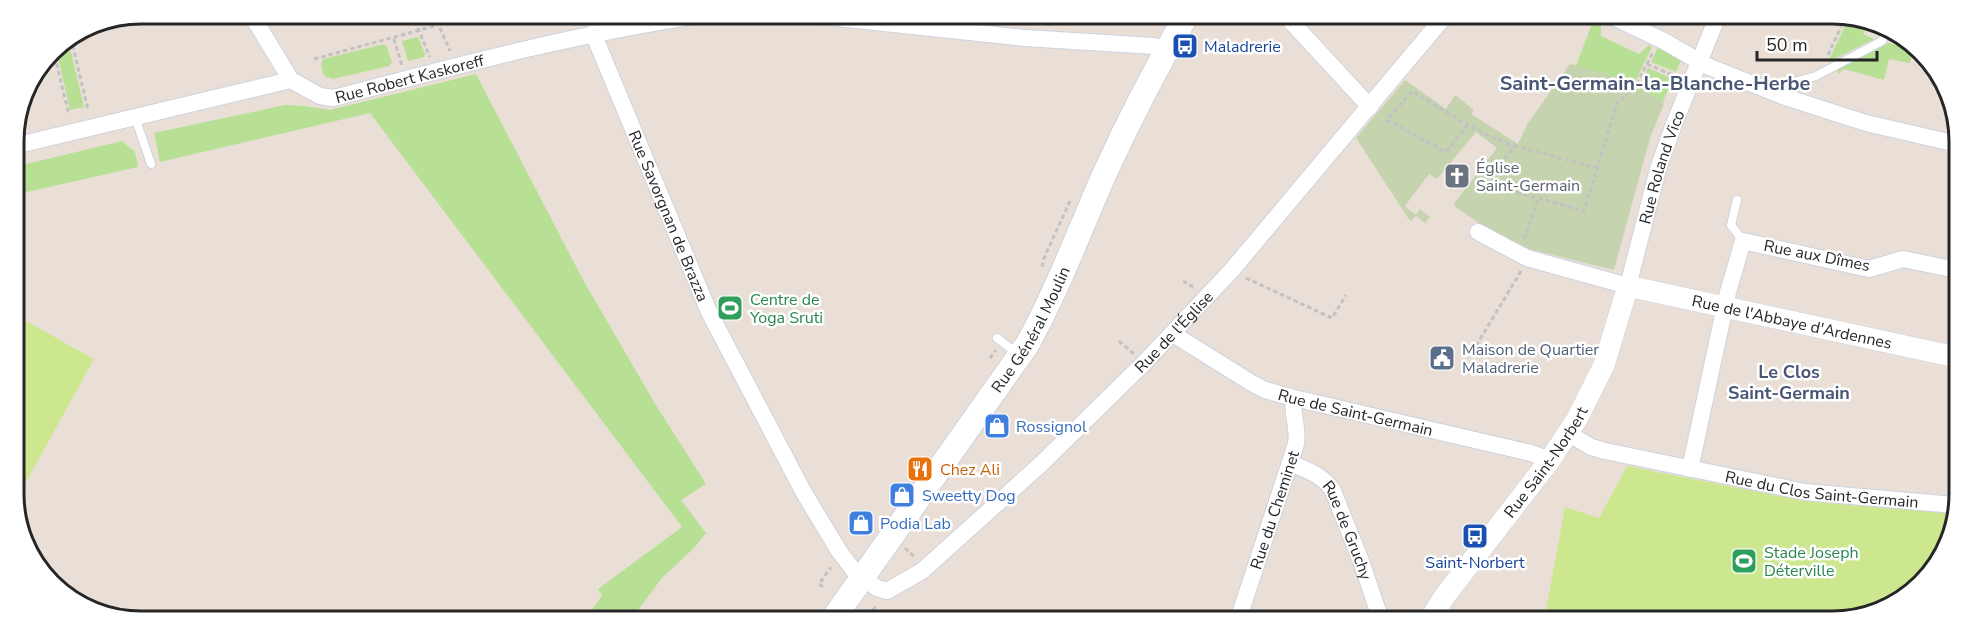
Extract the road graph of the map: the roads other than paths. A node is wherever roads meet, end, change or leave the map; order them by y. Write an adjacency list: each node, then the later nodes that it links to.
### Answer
1 (257, 24): 13 (street)
2 (648, 24): 9 (street, Rue Robert Kaskoreff)
3 (894, 24): 11 (street)
4 (1181, 24): 11 (main road, Rue Général Moulin)
5 (1294, 24): 15 (street)
6 (1438, 24): 15 (street, Rue de l'Église)
7 (1628, 24): 12 (street)
8 (1715, 24): 12 (street, Rue Roland Vico)
9 (593, 33): 13 (street, Rue Robert Kaskoreff); 36 (street, Rue Savorgnan de Brazza)
10 (1884, 37): 14 (lane)
11 (1166, 50): 28 (main road, Rue Général Moulin)
12 (1700, 61): 14 (street); 24 (street, Rue Roland Vico)
13 (291, 80): 16 (street)
14 (1785, 97): 17 (street)
15 (1370, 107): 26 (street, Rue de l'Église)
16 (135, 117): 18 (street); 19 (lane)
17 (1949, 142)
18 (24, 144)
19 (151, 164)
20 (1737, 200): 22 (lane)
21 (1478, 232): 24 (street)
22 (1743, 241): 23 (street, Rue aux Dîmes); 25 (street, Rue aux Dîmes)
23 (1949, 269)
24 (1628, 286): 25 (street, Rue de l'Abbaye d'Ardennes); 31 (street, Rue Saint-Norbert)
25 (1725, 307): 29 (street, Rue de l'Abbaye d'Ardennes); 34 (street)
26 (1173, 334): 30 (street, Rue de Saint-Germain); 36 (street, Rue de l'Église)
27 (997, 338): 28 (lane)
28 (1020, 355): 36 (main road, Rue Général Moulin)
29 (1949, 355)
30 (1294, 398): 32 (street, Rue de Saint-Germain); 33 (street, Rue du Cheminet)
31 (1568, 433): 32 (street, Rue Saint-Norbert); 34 (street, Rue du Clos Saint-Germain)
32 (1550, 460): 40 (street, Rue Saint-Norbert)
33 (1290, 463): 38 (street, Rue du Cheminet); 39 (street, Rue de Gruchy)
34 (1690, 469): 35 (street, Rue du Clos Saint-Germain)
35 (1948, 504)
36 (863, 578): 37 (main road, Rue Général Moulin)
37 (839, 611)
38 (1241, 611)
39 (1378, 611)
40 (1435, 611)

